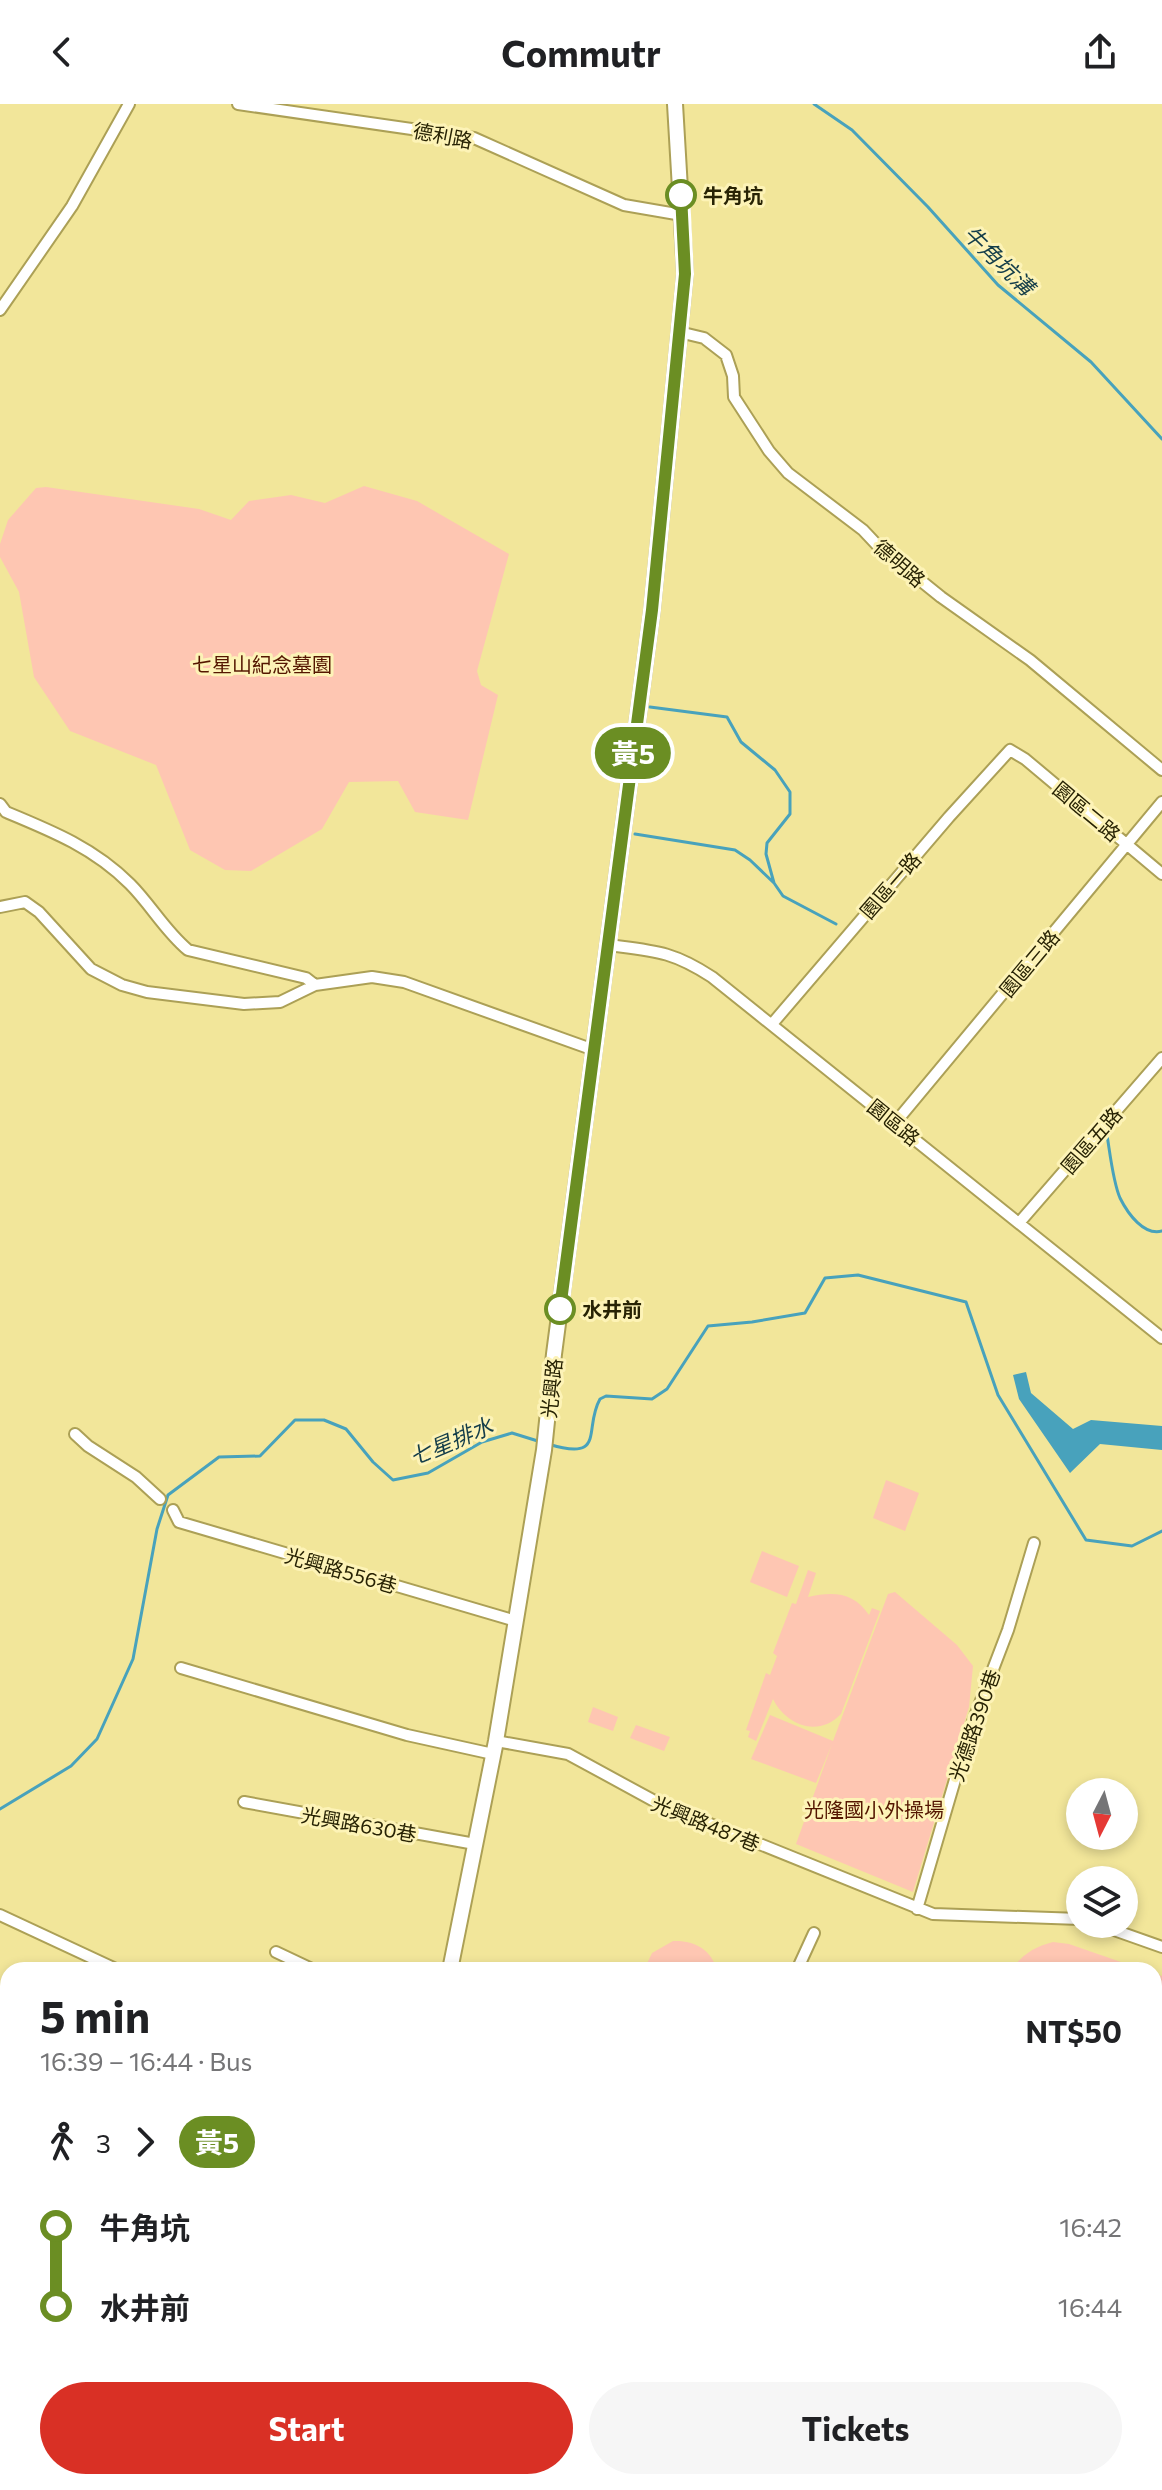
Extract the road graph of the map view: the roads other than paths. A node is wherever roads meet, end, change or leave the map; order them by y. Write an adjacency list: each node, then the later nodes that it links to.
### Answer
1 (129, 104): 5 (street)
2 (238, 104): 4 (street, 德利路)
3 (675, 104): 4 (main road, 光興路)
4 (682, 215): 6 (main road, 光興路)
5 (0, 310)
6 (679, 332): 8 (street, 德明路); 14 (main road, 光興路)
7 (1010, 750): 11 (street, 園區二路); 16 (street, 園區一路)
8 (1162, 770)
9 (1162, 802): 11 (street, 園區三路)
10 (0, 804): 15 (street)
11 (1127, 844): 12 (street, 園區二路); 19 (street, 園區三路)
12 (1162, 874)
13 (0, 907): 15 (street)
14 (608, 945): 16 (street, 園區路); 17 (main road, 光興路)
15 (315, 985): 17 (street)
16 (772, 1024): 19 (street, 園區路)
17 (594, 1050): 26 (main road, 光興路)
18 (1162, 1058): 20 (street, 園區五路)
19 (895, 1123): 20 (street, 園區路)
20 (1019, 1223): 21 (street, 園區路)
21 (1162, 1338)
22 (75, 1434): 23 (street)
23 (160, 1499)
24 (173, 1510): 26 (street, 光興路556巷)
25 (1034, 1543): 31 (street, 光德路390巷)
26 (516, 1621): 28 (main road)
27 (181, 1668): 28 (street, 光興路487巷)
28 (495, 1747): 30 (main road); 31 (street, 光興路487巷)
29 (244, 1802): 30 (street, 光興路630巷)
30 (475, 1844): 40 (main road)
31 (917, 1909): 33 (street, 光興路487巷)
32 (0, 1915): 38 (street)
33 (1066, 1919)
34 (814, 1933): 41 (street)
35 (1137, 1938): 36 (street)
36 (1162, 1947)
37 (276, 1952): 39 (street)
38 (101, 1962)
39 (297, 1962)
40 (452, 1962)
41 (801, 1962)

